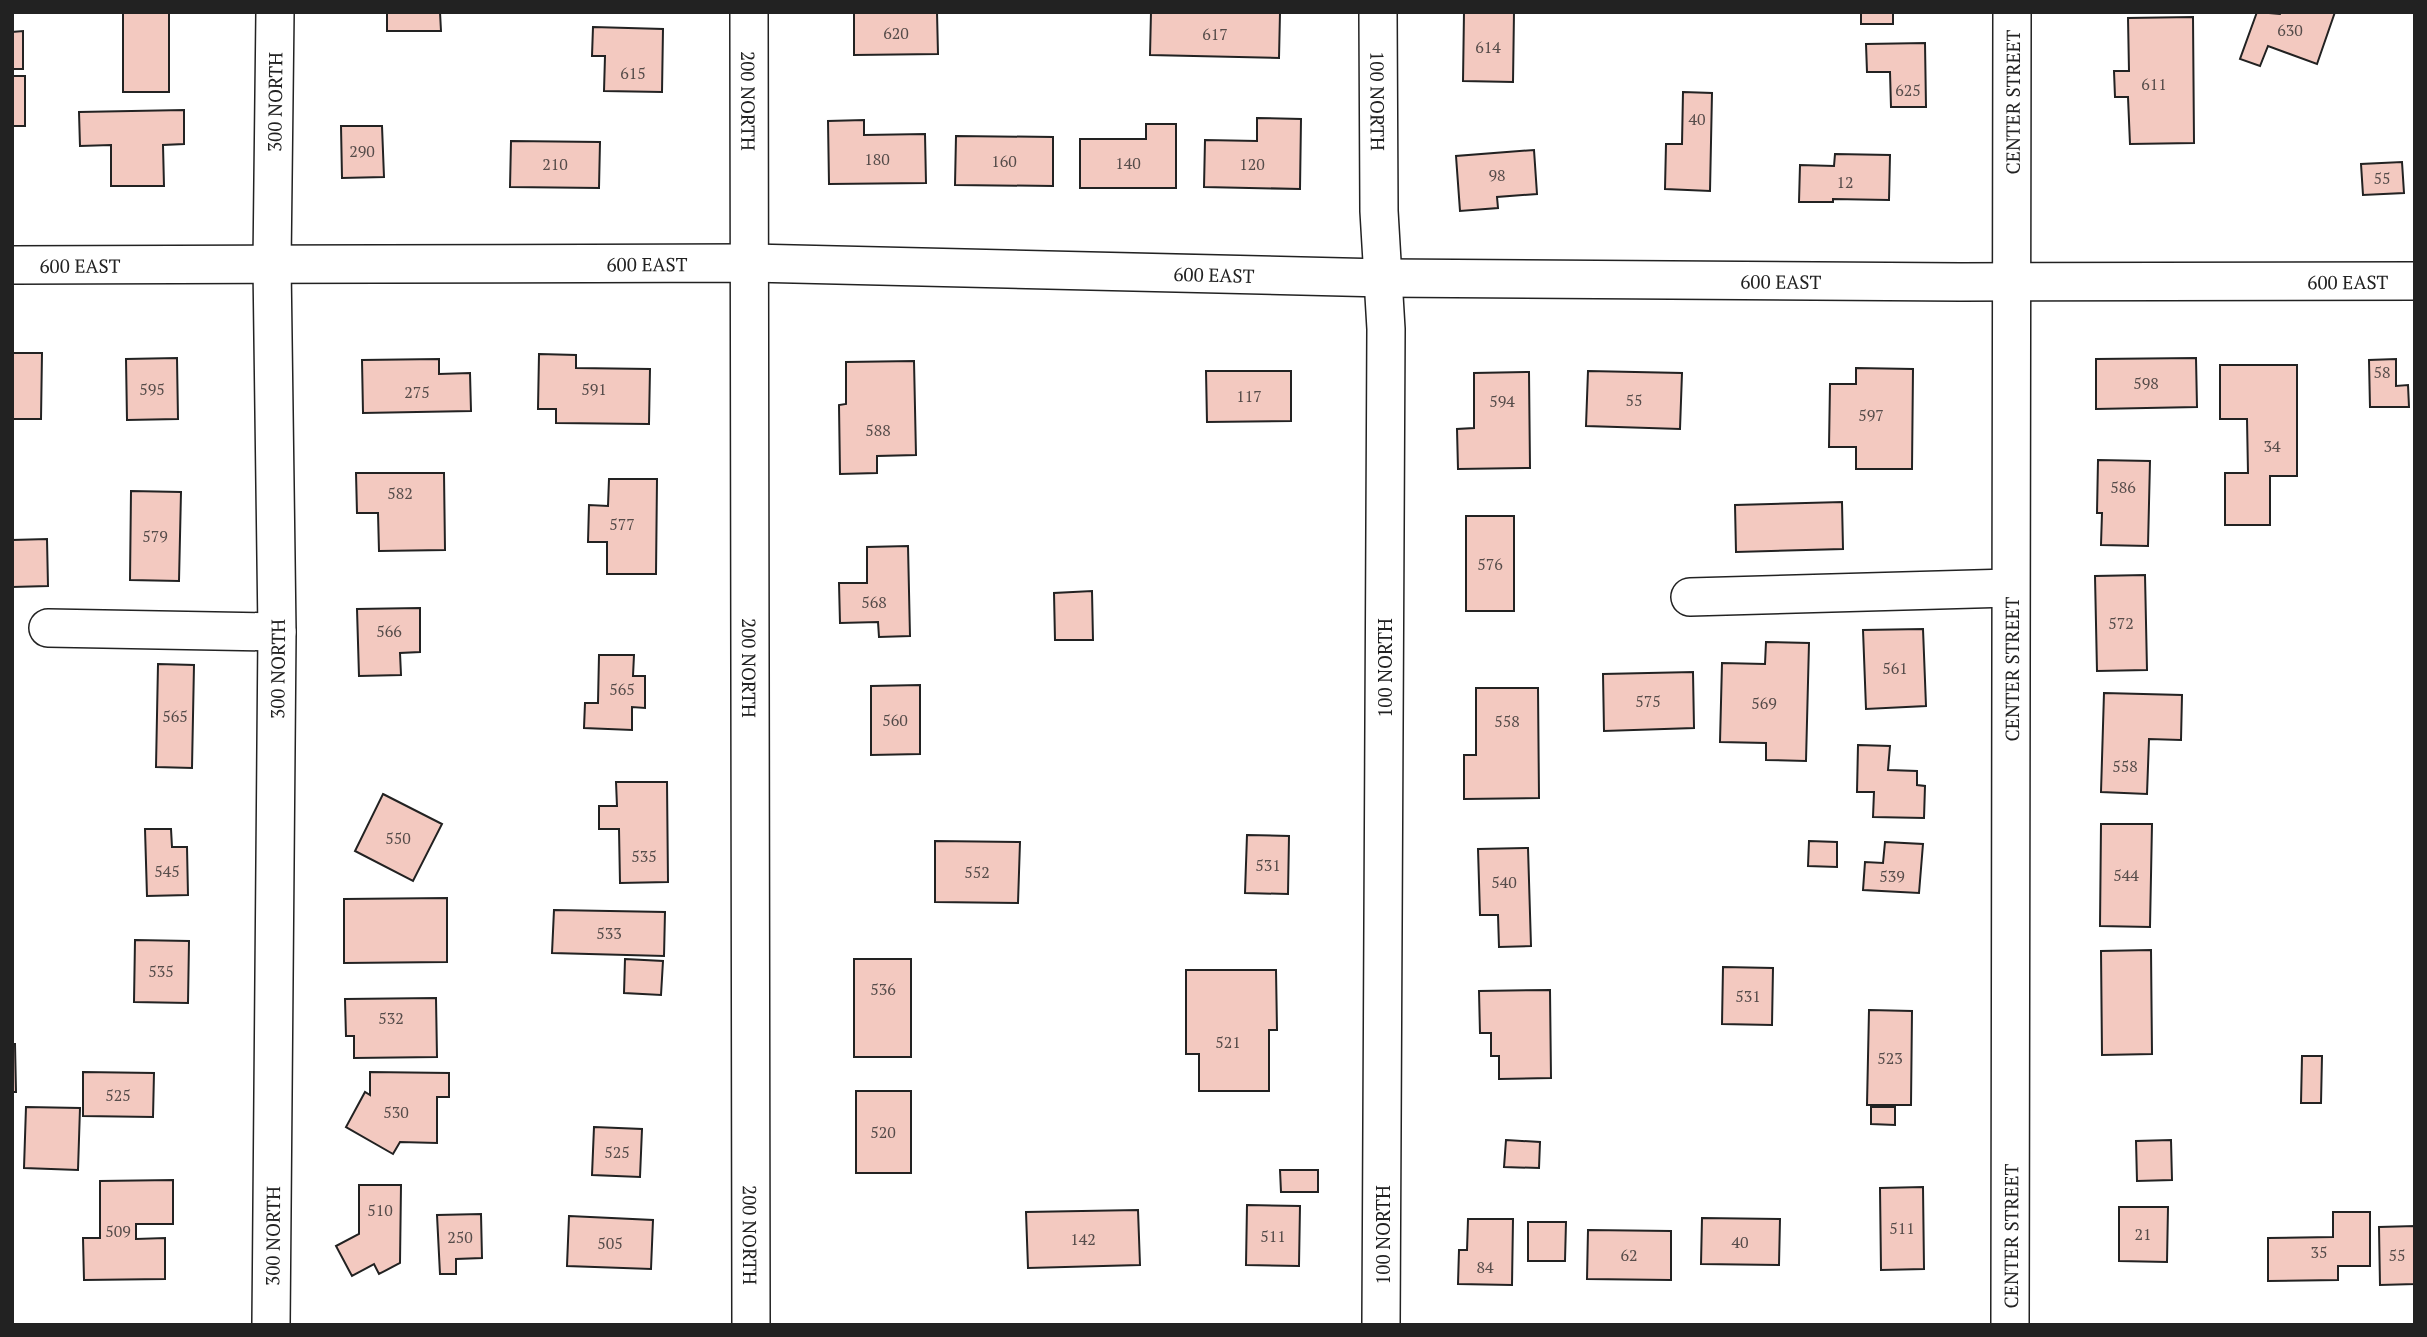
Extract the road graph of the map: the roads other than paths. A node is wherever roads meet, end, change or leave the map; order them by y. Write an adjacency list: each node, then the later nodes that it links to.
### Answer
1 (275, 12): 6 (street, 300 NORTH)
2 (749, 12): 5 (street, 200 NORTH)
3 (1378, 12): 8 (street, 100 NORTH)
4 (2012, 12): 10 (street, CENTER STREET)
5 (750, 263): 6 (street, 600 EAST); 8 (street, 600 EAST); 16 (street, 200 NORTH)
6 (272, 264): 7 (street, 600 EAST); 14 (street, 300 NORTH)
7 (12, 265)
8 (1384, 278): 10 (street, 600 EAST); 17 (street, 100 NORTH)
9 (2415, 281): 10 (street, 600 EAST)
10 (2011, 282): 11 (street, CENTER STREET)
11 (2010, 589): 12 (street); 18 (street, CENTER STREET)
12 (1690, 597)
13 (48, 628): 14 (street)
14 (276, 632): 15 (street, 300 NORTH)
15 (271, 1325)
16 (751, 1325)
17 (1381, 1325)
18 (2010, 1325)

